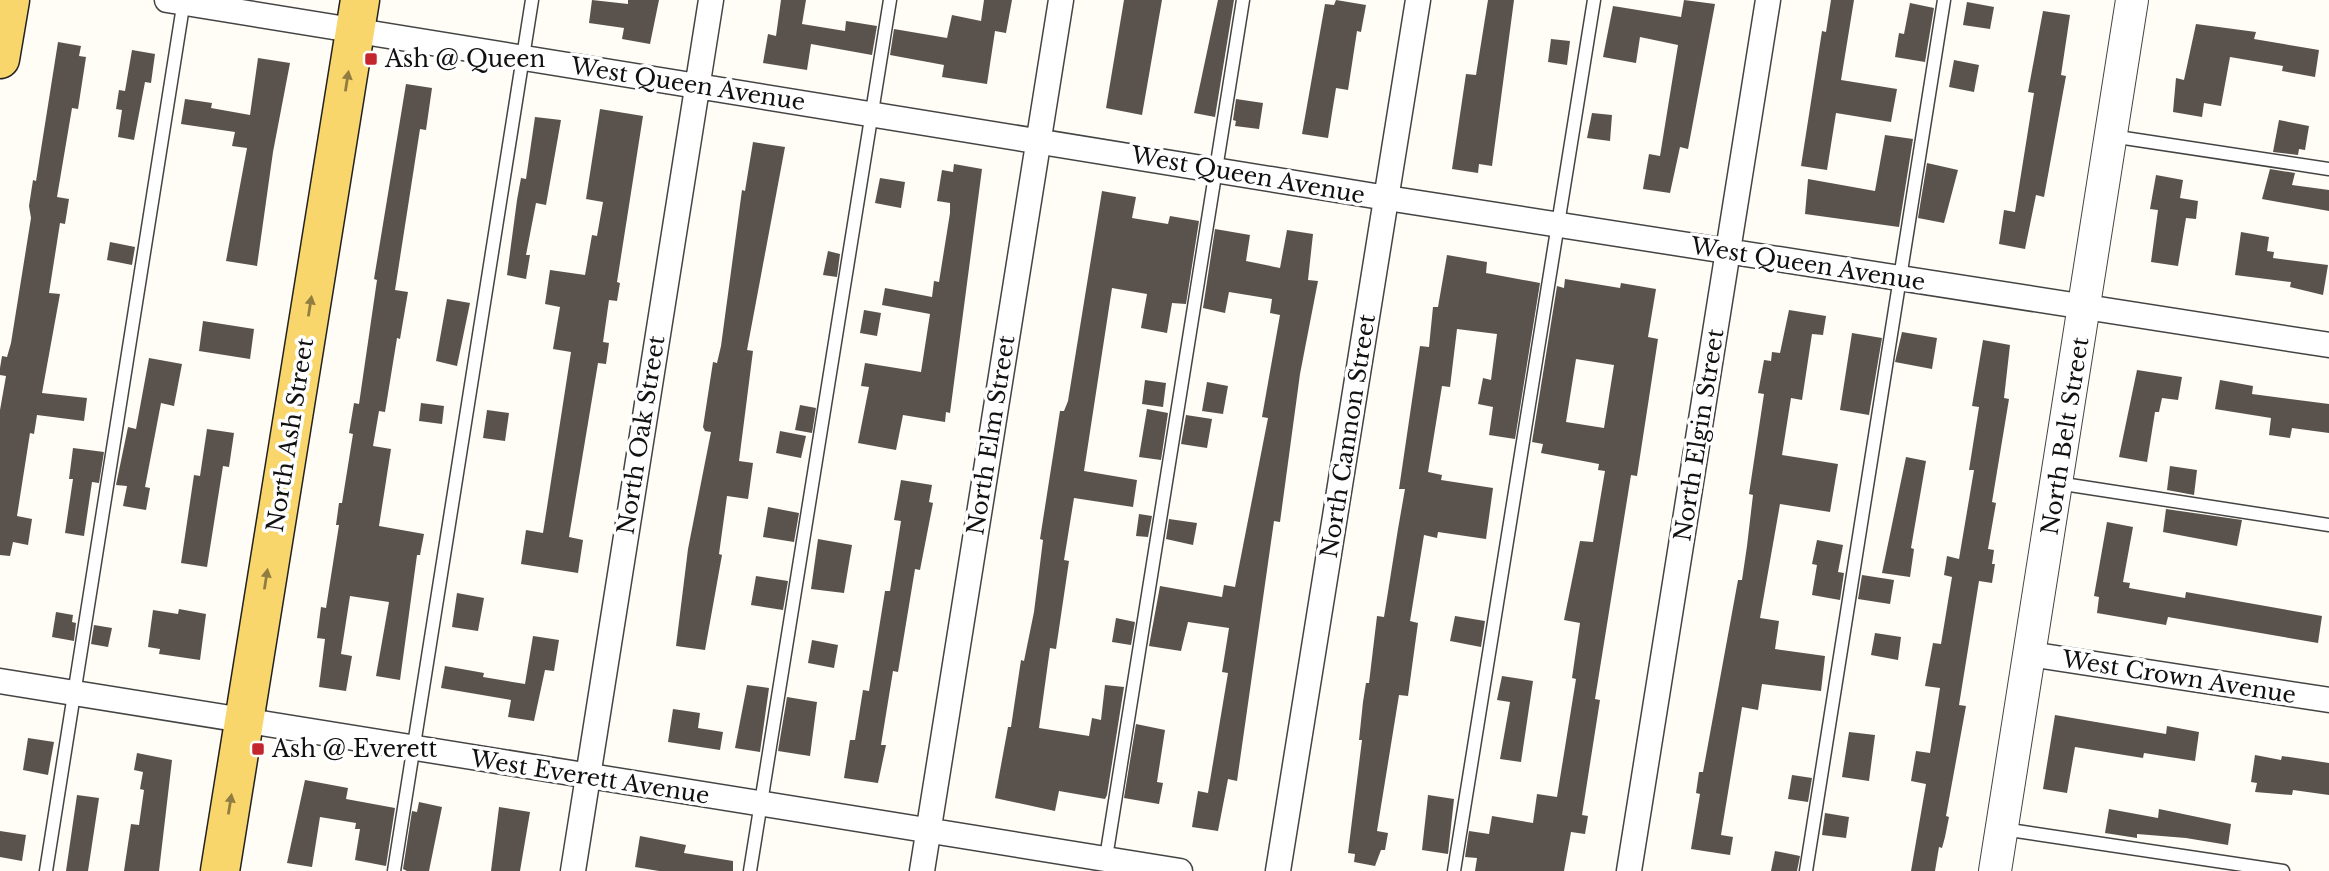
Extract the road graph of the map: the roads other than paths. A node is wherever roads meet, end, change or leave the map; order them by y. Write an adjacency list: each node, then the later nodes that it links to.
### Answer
1 (10, 0): 15 (main road)
2 (532, 0): 14 (lane)
3 (711, 0): 16 (street, North Oak Street)
4 (890, 0): 17 (lane)
5 (1061, 0): 19 (street, North Elm Street)
6 (1243, 0): 20 (lane)
7 (1419, 0): 22 (street, North Cannon Street)
8 (1594, 0): 23 (lane)
9 (1768, 0): 24 (street, North Elgin Street)
10 (1944, 0): 25 (lane)
11 (2132, 0): 18 (street, North Belt Street)
12 (178, 1): 13 (street, West Queen Avenue); 32 (lane)
13 (357, 15): 14 (street, West Queen Avenue); 34 (main road, North Ash Street, one-way to 13)
14 (523, 57): 16 (street, West Queen Avenue); 35 (lane)
15 (0, 59)
16 (697, 86): 17 (street, West Queen Avenue); 36 (street, North Oak Street)
17 (872, 114): 19 (street, West Queen Avenue); 37 (lane)
18 (2111, 136): 21 (lane); 26 (street, North Belt Street)
19 (1038, 140): 20 (street, West Queen Avenue); 39 (street, North Elm Street)
20 (1216, 168): 22 (street, West Queen Avenue); 40 (lane)
21 (2329, 169)
22 (1387, 198): 23 (street, West Queen Avenue); 48 (street, North Cannon Street)
23 (1558, 224): 24 (street, West Queen Avenue); 49 (lane)
24 (1728, 252): 25 (street, West Queen Avenue); 50 (street, North Elgin Street)
25 (1899, 279): 26 (street, West Queen Avenue); 51 (lane)
26 (2086, 308): 27 (street, West Queen Avenue); 28 (street, North Belt Street)
27 (2329, 345)
28 (2057, 483): 29 (lane); 30 (street, North Belt Street)
29 (2329, 525)
30 (2029, 654): 33 (street, West Crown Avenue); 38 (street, North Belt Street)
31 (0, 681): 32 (street, West Everett Avenue)
32 (74, 692): 34 (street, West Everett Avenue); 41 (lane)
33 (2329, 700)
34 (244, 719): 35 (street, West Everett Avenue); 42 (main road, North Ash Street, one-way to 34)
35 (414, 748): 36 (street, West Everett Avenue); 43 (lane)
36 (587, 777): 37 (street, West Everett Avenue); 44 (street, North Oak Street)
37 (761, 804): 39 (street, West Everett Avenue); 45 (lane)
38 (2002, 828): 52 (street, North Belt Street); 53 (lane)
39 (929, 829): 40 (street, West Everett Avenue); 46 (street, North Elm Street)
40 (1105, 864): 47 (street, West Everett Avenue)
41 (46, 871)
42 (220, 871)
43 (394, 871)
44 (573, 871)
45 (750, 871)
46 (922, 871)
47 (1180, 871)
48 (1278, 871)
49 (1454, 871)
50 (1629, 871)
51 (1806, 871)
52 (1996, 871)
53 (2283, 871)

